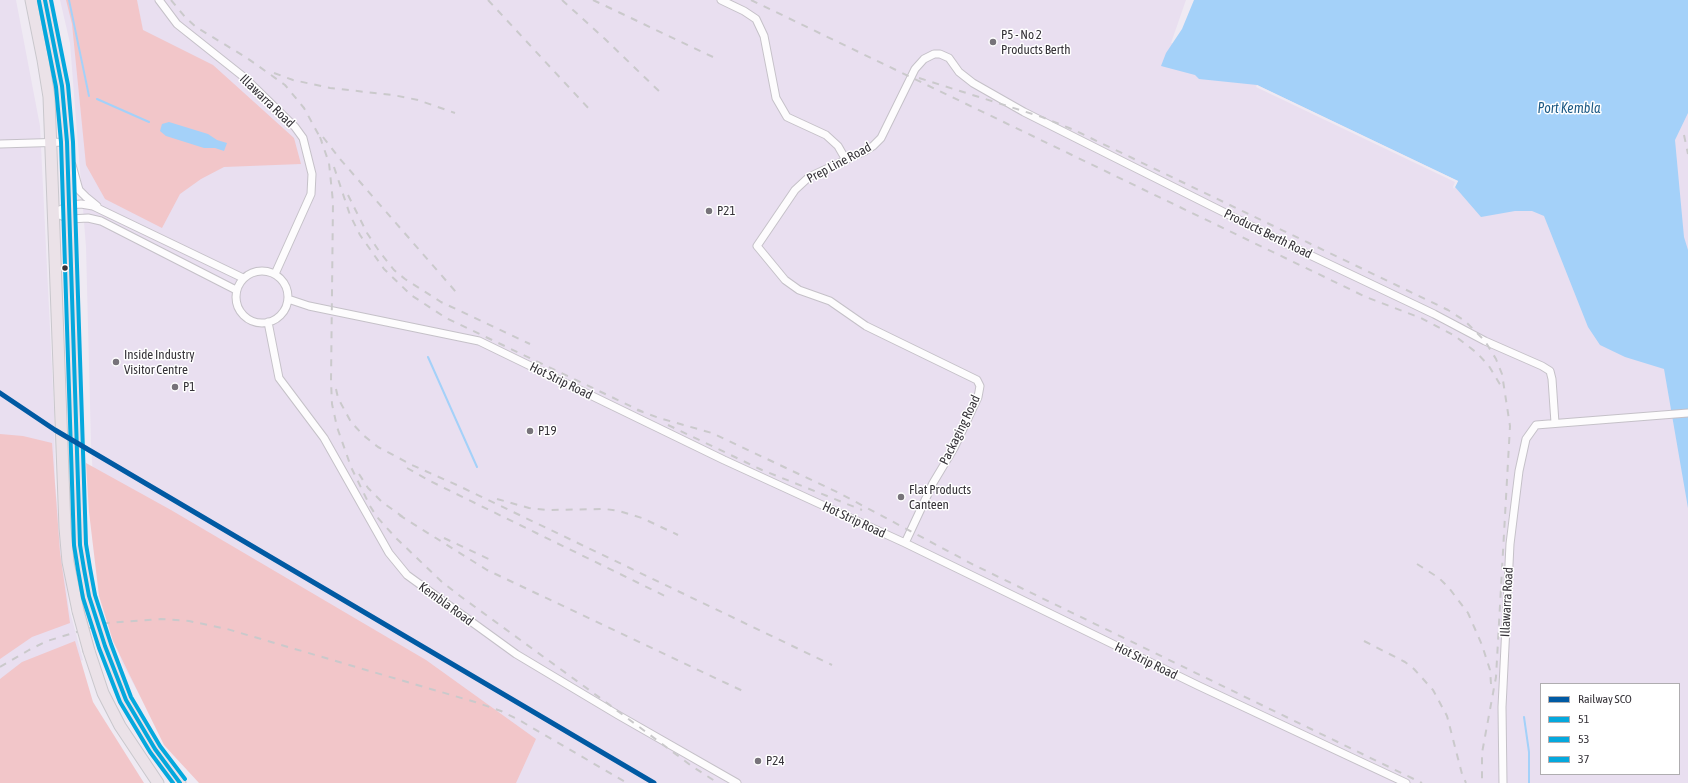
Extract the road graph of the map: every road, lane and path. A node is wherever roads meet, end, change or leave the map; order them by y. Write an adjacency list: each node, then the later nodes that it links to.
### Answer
1 (31, 0): 7 (main road)
2 (44, 0): 6 (main road)
3 (159, 0): 17 (street, Illawarra Road)
4 (721, 0): 9 (street)
5 (949, 58): 9 (street, Prep Line Road); 23 (street, Products Berth Road)
6 (67, 142): 7 (street); 10 (main road); 11 (street)
7 (51, 143): 8 (street); 12 (main road)
8 (0, 144)
9 (846, 160): 15 (street, Prep Line Road)
10 (70, 205): 11 (street); 12 (street); 13 (main road)
11 (102, 209): 14 (street)
12 (54, 213): 13 (street); 25 (main road, bridge)
13 (70, 219): 16 (street); 26 (main road, bridge)
14 (168, 242): 16 (street); 18 (street)
15 (757, 246): 24 (street, Packaging Road)
16 (165, 254): 19 (street)
17 (275, 274): 18 (street); 20 (street)
18 (243, 278): 19 (street)
19 (236, 290): 21 (street)
20 (288, 299): 21 (street); 24 (street, Hot Strip Road)
21 (268, 322): 27 (street, Kembla Road)
22 (1688, 413): 23 (street)
23 (1555, 423): 29 (street, Illawarra Road)
24 (904, 544): 28 (street, Hot Strip Road)
25 (156, 781)
26 (180, 783)
27 (737, 783)
28 (1406, 783)
29 (1503, 783)

